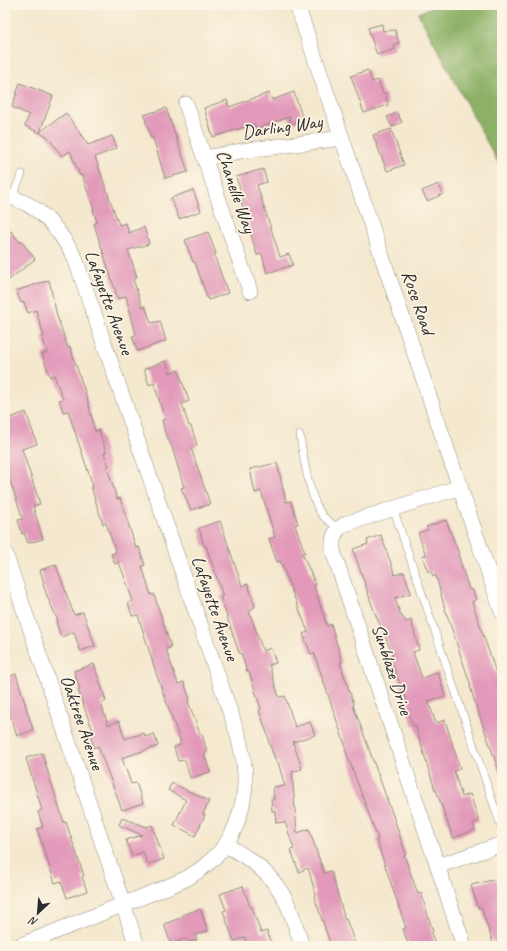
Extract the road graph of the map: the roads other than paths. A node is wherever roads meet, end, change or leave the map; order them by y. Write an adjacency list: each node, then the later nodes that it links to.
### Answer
1 (297, 5): 3 (street, Rose Road)
2 (186, 104): 4 (street, Chanelle Way)
3 (342, 138): 4 (street, Darling Way); 9 (street, Rose Road)
4 (204, 158): 7 (street, Chanelle Way)
5 (22, 174): 6 (lane)
6 (8, 196): 16 (street, Lafayette Avenue)
7 (250, 291)
8 (300, 435): 11 (lane)
9 (461, 487): 10 (street); 13 (street, Rose Road)
10 (393, 508): 11 (street); 14 (lane)
11 (339, 528): 17 (street, Sunblaze Drive)
12 (5, 552): 18 (street, Oaktree Avenue)
13 (502, 612)
14 (502, 829)
15 (502, 844): 17 (street)
16 (226, 845): 18 (street, Lafayette Avenue); 21 (street)
17 (438, 866): 22 (street, Sunblaze Drive)
18 (124, 905): 19 (street, Lafayette Avenue); 20 (street, Oaktree Avenue)
19 (19, 946)
20 (137, 946)
21 (302, 946)
22 (464, 946)

